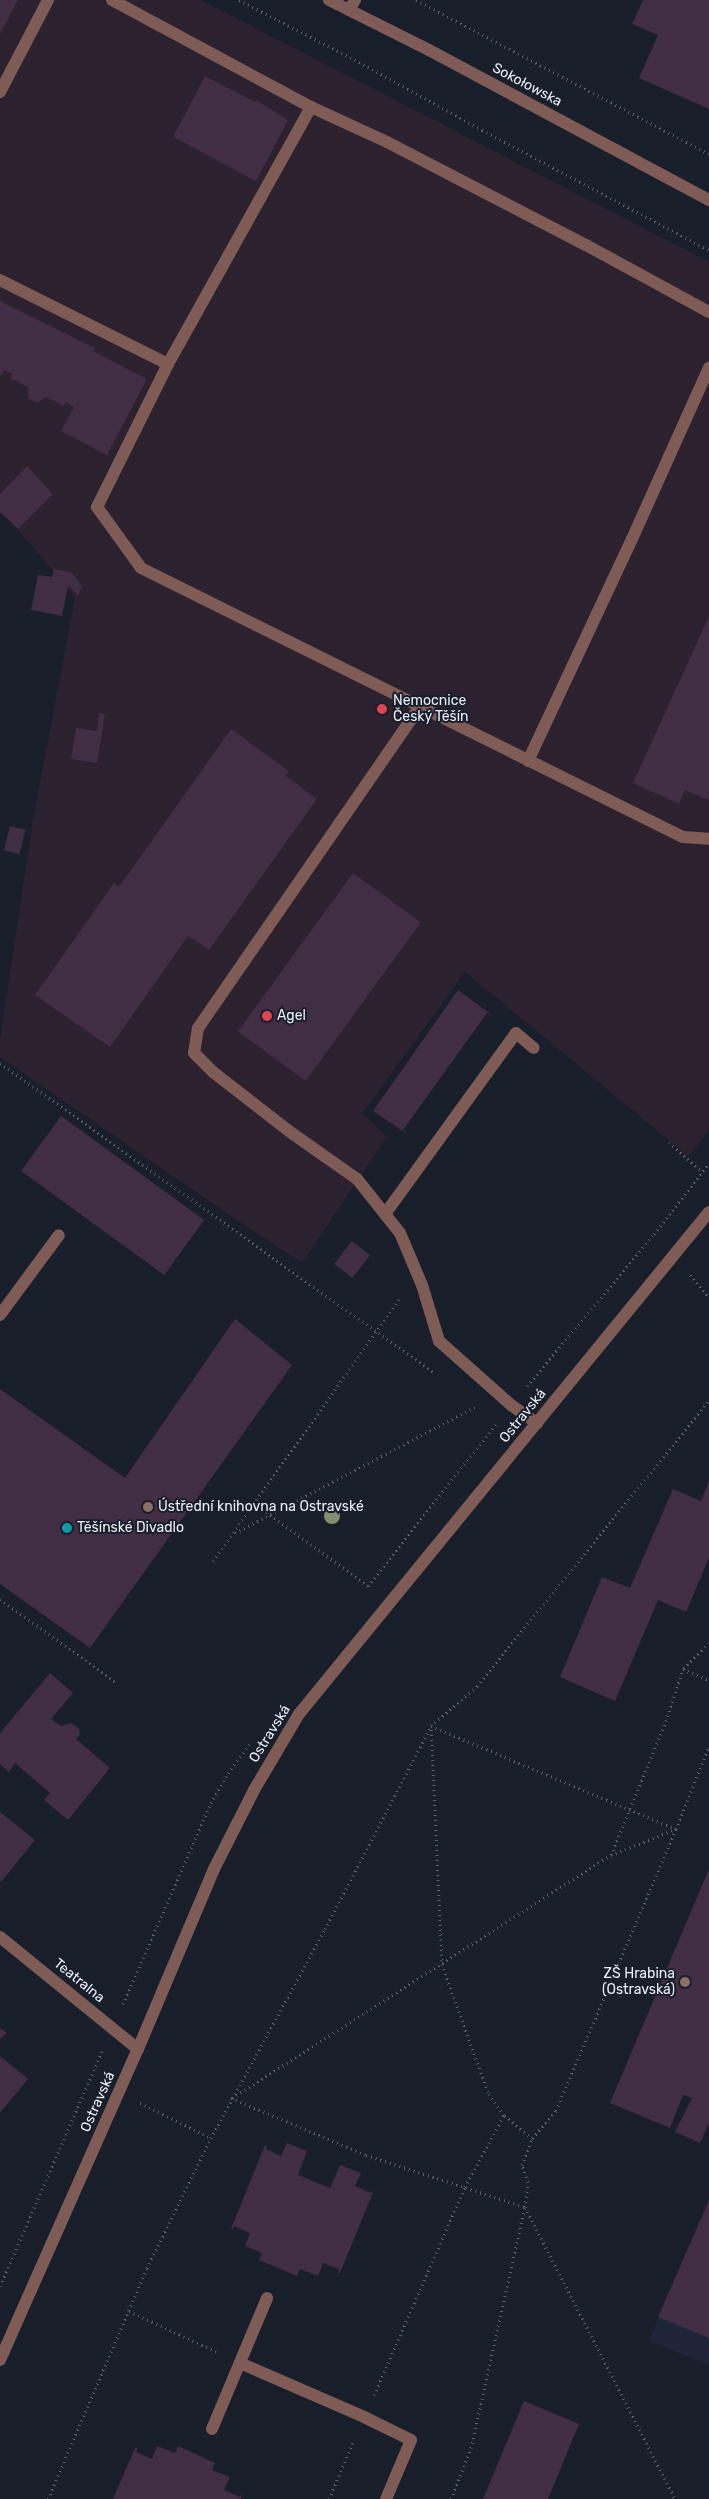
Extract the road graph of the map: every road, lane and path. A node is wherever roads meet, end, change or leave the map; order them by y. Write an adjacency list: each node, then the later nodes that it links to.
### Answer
1 (48, 0): 8 (street)
2 (112, 0): 9 (street)
3 (239, 0): 6 (path)
4 (329, 0): 7 (street, Sokołowska)
5 (416, 0): 10 (path)
6 (246, 1): 12 (path)
7 (352, 5): 11 (street, Sokołowska)
8 (0, 92)
9 (311, 107): 14 (street); 15 (street)
10 (709, 154)
11 (709, 200)
12 (709, 250)
13 (0, 280): 15 (street)
14 (709, 312)
15 (168, 364): 17 (street)
16 (709, 368): 18 (street)
17 (421, 705): 18 (street); 25 (street)
18 (528, 761): 19 (street)
19 (709, 839)
20 (534, 1048): 25 (street)
21 (0, 1063): 29 (path)
22 (669, 1142): 23 (path)
23 (702, 1171)
24 (709, 1212): 36 (street, Ostravská)
25 (385, 1214): 27 (street)
26 (59, 1235): 28 (street)
27 (417, 1274): 29 (path); 36 (street)
28 (0, 1315)
29 (376, 1331): 30 (path); 38 (path)
30 (439, 1376)
31 (469, 1400): 33 (path)
32 (709, 1401): 48 (path)
33 (476, 1407): 34 (path); 39 (path)
34 (482, 1414)
35 (488, 1420): 37 (path)
36 (537, 1423): 55 (street, Ostravská)
37 (494, 1427)
38 (254, 1503): 39 (path); 40 (path)
39 (270, 1514): 40 (path); 42 (path)
40 (233, 1533): 41 (path)
41 (213, 1561)
42 (368, 1586)
43 (0, 1599): 47 (path)
44 (709, 1643): 45 (path)
45 (683, 1669): 46 (path); 50 (path)
46 (709, 1680)
47 (117, 1683)
48 (431, 1726): 50 (path); 54 (path); 56 (path)
49 (709, 1746): 51 (path)
50 (628, 1810): 51 (path); 52 (path)
51 (676, 1829): 52 (path); 60 (path)
52 (611, 1855): 54 (path)
53 (0, 1937): 55 (street, Teatralna)
54 (442, 1965): 56 (path); 58 (path)
55 (138, 2049): 65 (street, Ostravská)
56 (232, 2098): 59 (path); 61 (path)
57 (147, 2106): 59 (path)
58 (504, 2115): 60 (path); 61 (path)
59 (211, 2138): 64 (path)
60 (532, 2139): 62 (path)
61 (465, 2187): 62 (path); 67 (path)
62 (525, 2207): 72 (path); 73 (path)
63 (267, 2298): 66 (street)
64 (129, 2311): 66 (path); 69 (path)
65 (0, 2360)
66 (240, 2363): 67 (street); 68 (street)
67 (364, 2417): 70 (path); 71 (street)
68 (212, 2429)
69 (48, 2499)
70 (329, 2499)
71 (386, 2499)
72 (451, 2499)
73 (674, 2499)

